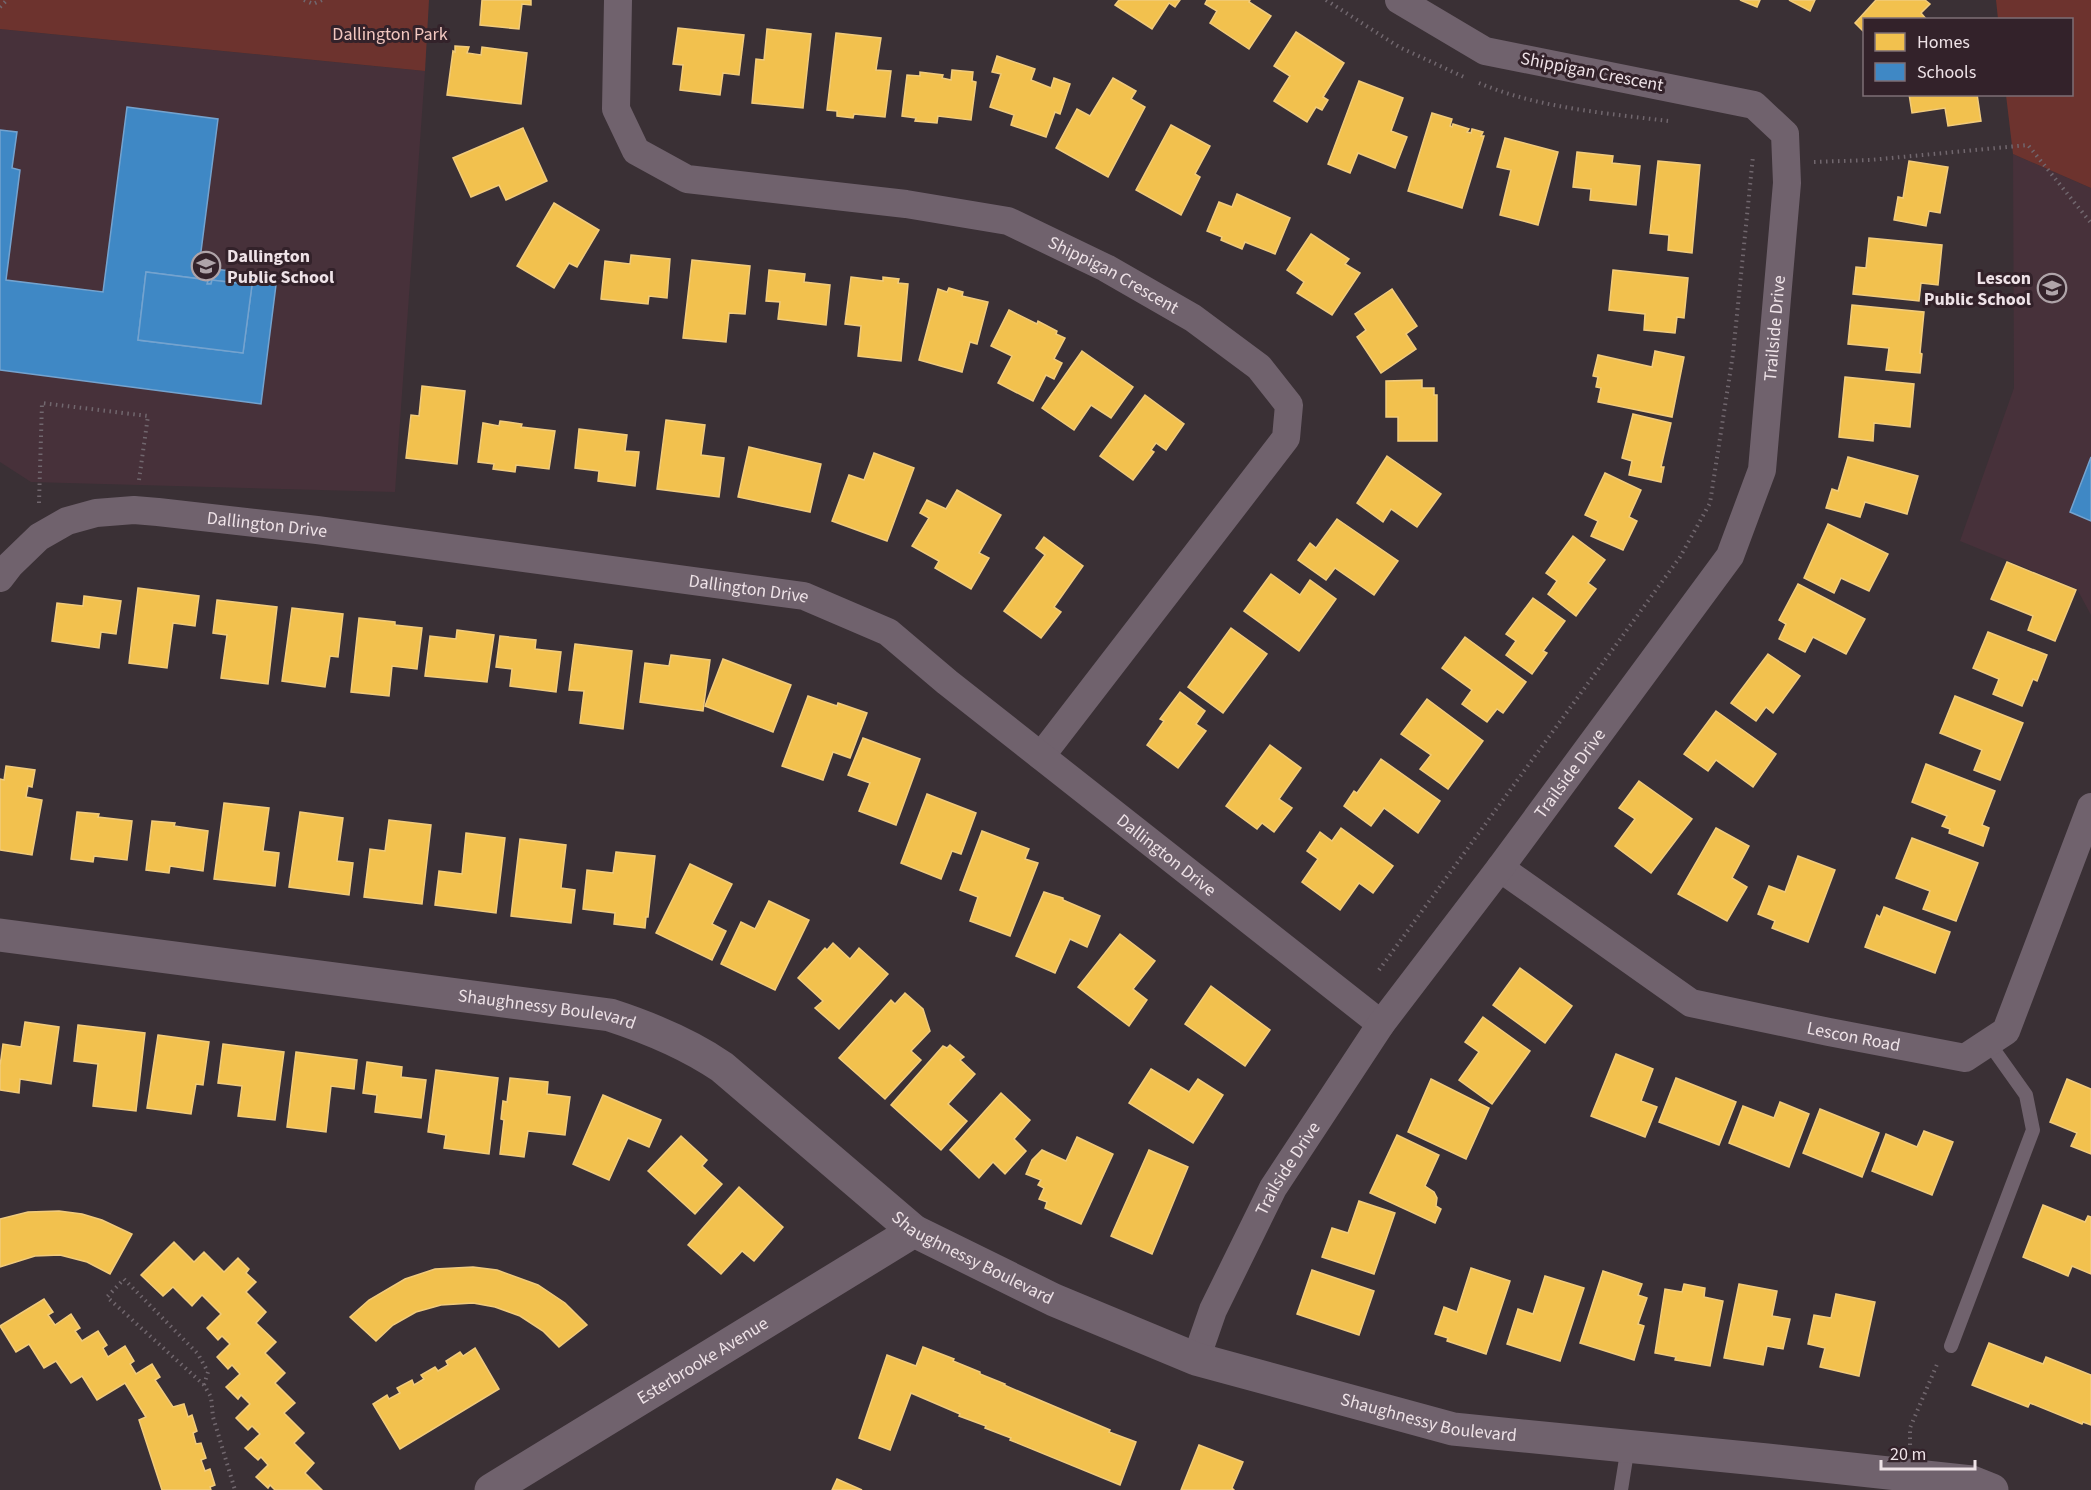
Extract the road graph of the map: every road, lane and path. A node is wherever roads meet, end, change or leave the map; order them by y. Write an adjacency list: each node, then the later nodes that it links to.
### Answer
1 (7, 0): 7 (path)
2 (304, 0): 3 (path)
3 (322, 0)
4 (618, 0): 16 (street, Shippigan Crescent)
5 (1326, 0): 8 (path)
6 (1399, 0): 9 (street, Shippigan Crescent)
7 (0, 7)
8 (1676, 122)
9 (1785, 134): 11 (street, Trailside Drive)
10 (1754, 153): 20 (path)
11 (1786, 164): 12 (path); 18 (street, Trailside Drive)
12 (2091, 222)
13 (134, 510): 14 (street, Dallington Drive); 14 (path); 16 (street, Dallington Drive)
14 (39, 537): 15 (street, Dallington Drive)
15 (0, 578)
16 (1041, 756): 21 (street, Dallington Drive)
17 (2091, 807): 22 (street, Lescon Road)
18 (1500, 868): 21 (street, Trailside Drive); 22 (street, Lescon Road)
19 (0, 935): 23 (street, Shaughnessy Boulevard)
20 (1379, 970)
21 (1381, 1024): 25 (street, Trailside Drive)
22 (1989, 1043): 24 (lane)
23 (914, 1231): 25 (street, Shaughnessy Boulevard); 31 (street, Esterbrooke Avenue)
24 (1951, 1346): 28 (path)
25 (1196, 1359): 27 (street, Shaughnessy Boulevard)
26 (204, 1385): 26 (path); 30 (path)
27 (1628, 1446): 29 (street, Shaughnessy Boulevard); 32 (lane)
28 (1910, 1449)
29 (1957, 1485): 33 (street, Shaughnessy Boulevard)
30 (234, 1490)
31 (491, 1490)
32 (1621, 1490)
33 (1992, 1490)

